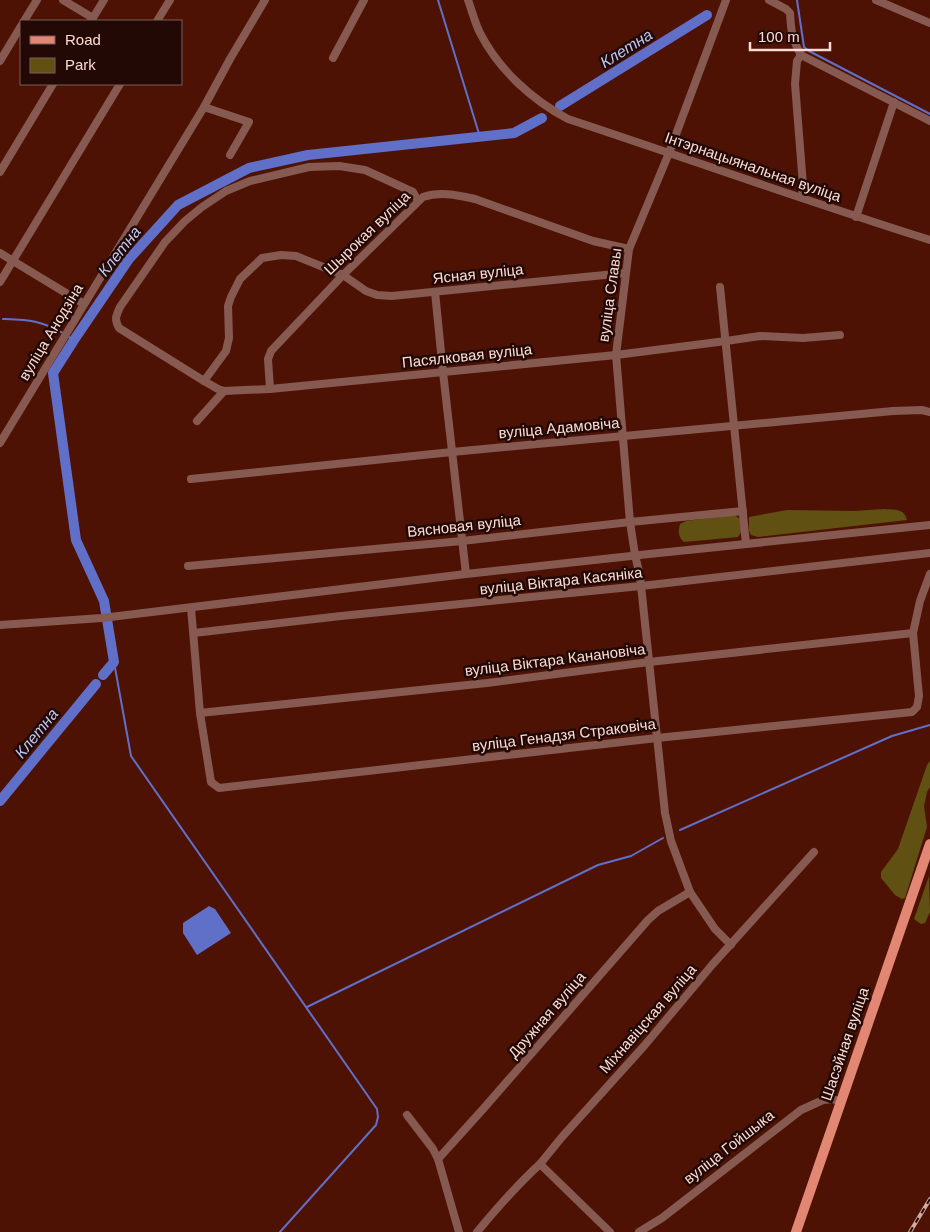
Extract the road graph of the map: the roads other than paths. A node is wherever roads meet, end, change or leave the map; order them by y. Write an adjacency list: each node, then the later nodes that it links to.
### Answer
1 (37, 0): 11 (street)
2 (63, 0): 12 (street)
3 (104, 0): 12 (street)
4 (170, 0): 13 (street)
5 (264, 0): 22 (street, вуліца Анодзіна)
6 (364, 0): 17 (street)
7 (468, 0): 24 (street, Інтэрнацыянальная вуліца)
8 (726, 0): 24 (street, вуліца Славы)
9 (769, 0): 16 (street)
10 (876, 0): 14 (street)
11 (26, 18)
12 (92, 19)
13 (158, 20)
14 (930, 23)
15 (20, 28): 18 (street)
16 (801, 55): 21 (street); 27 (street)
17 (333, 58)
18 (0, 61)
19 (52, 85): 26 (street)
20 (119, 85): 33 (street)
21 (894, 102): 23 (street); 29 (street)
22 (204, 107): 25 (street); 39 (street, вуліца Анодзіна)
23 (930, 121)
24 (669, 153): 27 (street, Інтэрнацыянальная вуліца); 31 (street, вуліца Славы)
25 (230, 155)
26 (0, 172)
27 (802, 198): 29 (street, Інтэрнацыянальная вуліца)
28 (418, 201): 31 (street, Шырокая вуліца); 35 (street, Шырокая вуліца); 44 (street, Пасялковая вуліца)
29 (856, 217): 30 (street, Інтэрнацыянальная вуліца)
30 (930, 240)
31 (629, 249): 34 (street, вуліца Славы)
32 (0, 253): 33 (street)
33 (13, 262): 36 (street); 39 (street)
34 (626, 273): 38 (street, Ясная вуліца); 42 (street, вуліца Славы)
35 (341, 274): 38 (street, Ясная вуліца); 44 (street, Шырокая вуліца); 45 (street, Шырокая вуліца)
36 (0, 282)
37 (720, 287): 41 (street)
38 (435, 292): 43 (street)
39 (84, 304): 51 (street, вуліца Анодзіна)
40 (840, 335): 41 (street, Пасялковая вуліца)
41 (726, 341): 42 (street, Пасялковая вуліца); 49 (street)
42 (616, 355): 43 (street, Пасялковая вуліца); 50 (street, вуліца Славы)
43 (443, 372): 45 (street, Пасялковая вуліца); 52 (street)
44 (204, 381): 46 (street, Пасялковая вуліца)
45 (270, 389): 46 (street, Пасялковая вуліца)
46 (224, 391): 48 (street)
47 (930, 412): 49 (street, вуліца Адамовіча)
48 (197, 421)
49 (734, 426): 50 (street, вуліца Адамовіча); 54 (street)
50 (623, 436): 52 (street, вуліца Адамовіча); 55 (street, вуліца Славы)
51 (0, 443)
52 (452, 452): 53 (street, вуліца Адамовіча); 57 (street)
53 (191, 479)
54 (743, 511): 55 (street, Вясновая вуліца); 58 (street)
55 (630, 522): 57 (street, Вясновая вуліца); 60 (street, вуліца Славы)
56 (930, 525): 58 (street)
57 (462, 541): 61 (street, Вясновая вуліца); 62 (street)
58 (746, 544): 60 (street)
59 (930, 553): 64 (street, вуліца Віктара Касяніка)
60 (635, 555): 62 (street); 64 (street, вуліца Славы)
61 (188, 566)
62 (466, 574): 65 (street)
63 (930, 574): 68 (street)
64 (641, 586): 67 (street, вуліца Віктара Касяніка); 69 (street, вуліца Славы)
65 (191, 608): 66 (street); 67 (street)
66 (0, 625)
67 (194, 633): 70 (street)
68 (913, 633): 69 (street, вуліца Віктара Канановіча); 71 (street, вуліца Генадзя Страковіча)
69 (649, 662): 70 (street, вуліца Віктара Канановіча); 71 (street, вуліца Славы)
70 (200, 713): 71 (street, вуліца Генадзя Страковіча)
71 (657, 738): 74 (street, вуліца Славы)
72 (930, 844): 76 (main road, Шасэйная вуліца)
73 (814, 852): 75 (street, Міхнавіцская вуліца)
74 (690, 892): 75 (street); 78 (street, Дружная вуліца)
75 (731, 945): 79 (street, Міхнавіцская вуліца)
76 (841, 1102): 83 (street, вуліца Гойшыка); 84 (main road, Шасэйная вуліца)
77 (407, 1115): 78 (street)
78 (438, 1159): 80 (street)
79 (540, 1164): 81 (street); 82 (street)
80 (459, 1232)
81 (477, 1232)
82 (610, 1232)
83 (640, 1232)
84 (796, 1232)

